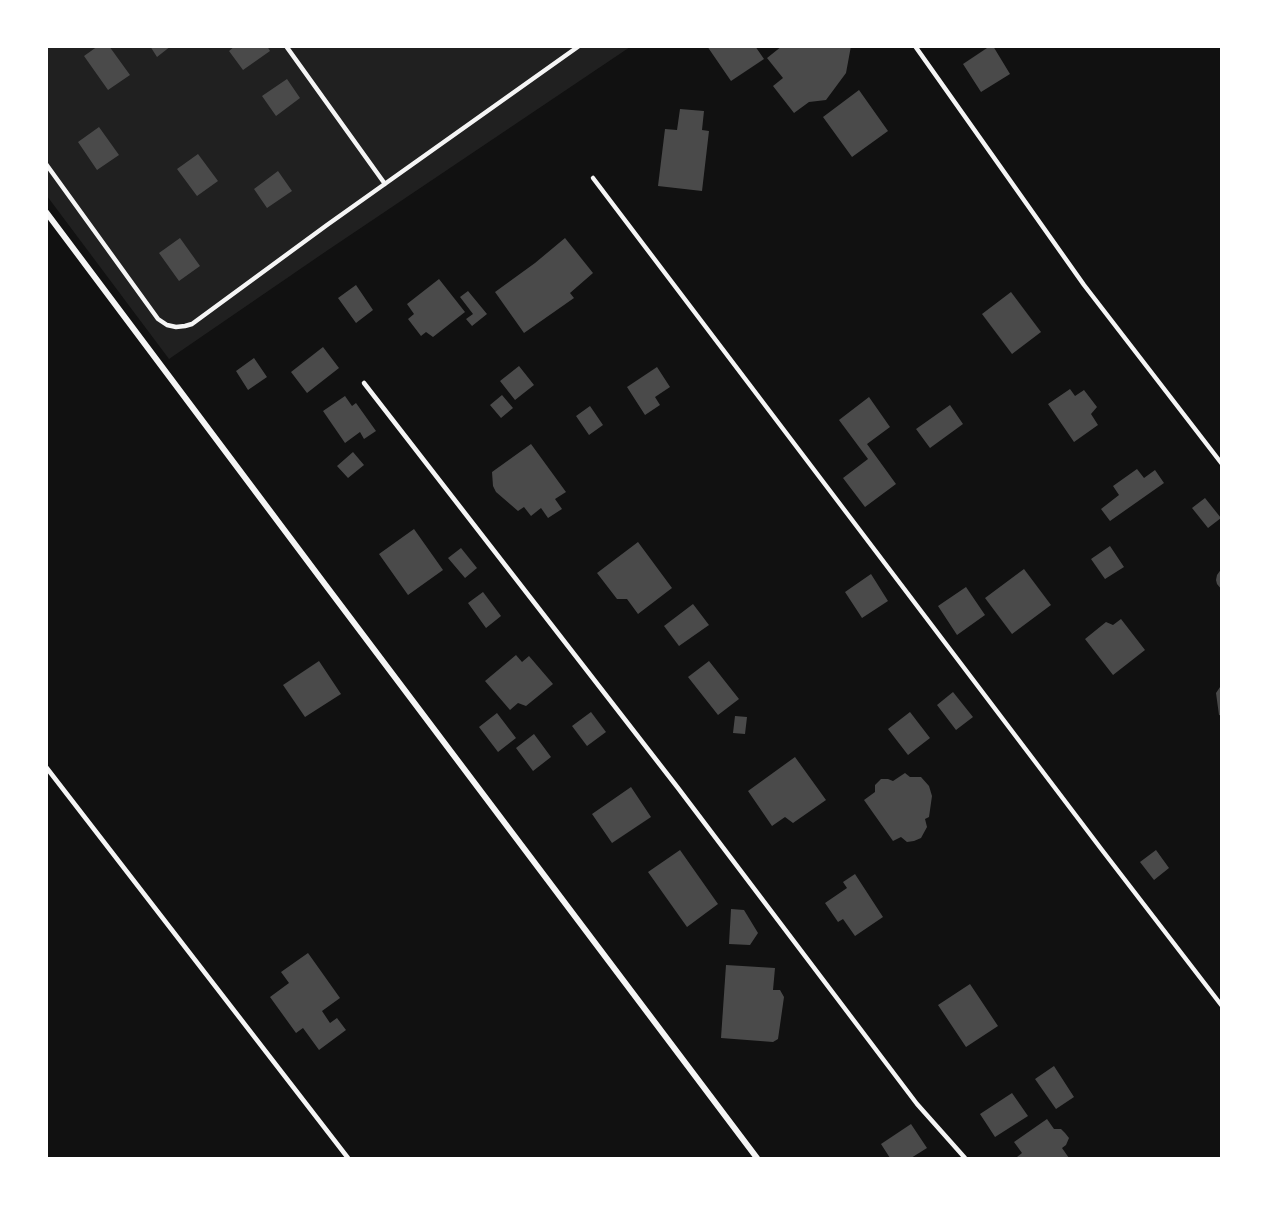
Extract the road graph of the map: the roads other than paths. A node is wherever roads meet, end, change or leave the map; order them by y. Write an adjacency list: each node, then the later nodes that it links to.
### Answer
1 (286, 46): 6 (lane)
2 (579, 46): 6 (lane)
3 (915, 46): 9 (lane)
4 (46, 164): 6 (lane)
5 (593, 178): 11 (lane)
6 (385, 184)
7 (46, 212): 13 (street)
8 (364, 383): 14 (lane)
9 (1221, 464)
10 (46, 767): 12 (lane)
11 (1221, 1006)
12 (348, 1158)
13 (757, 1158)
14 (965, 1158)

